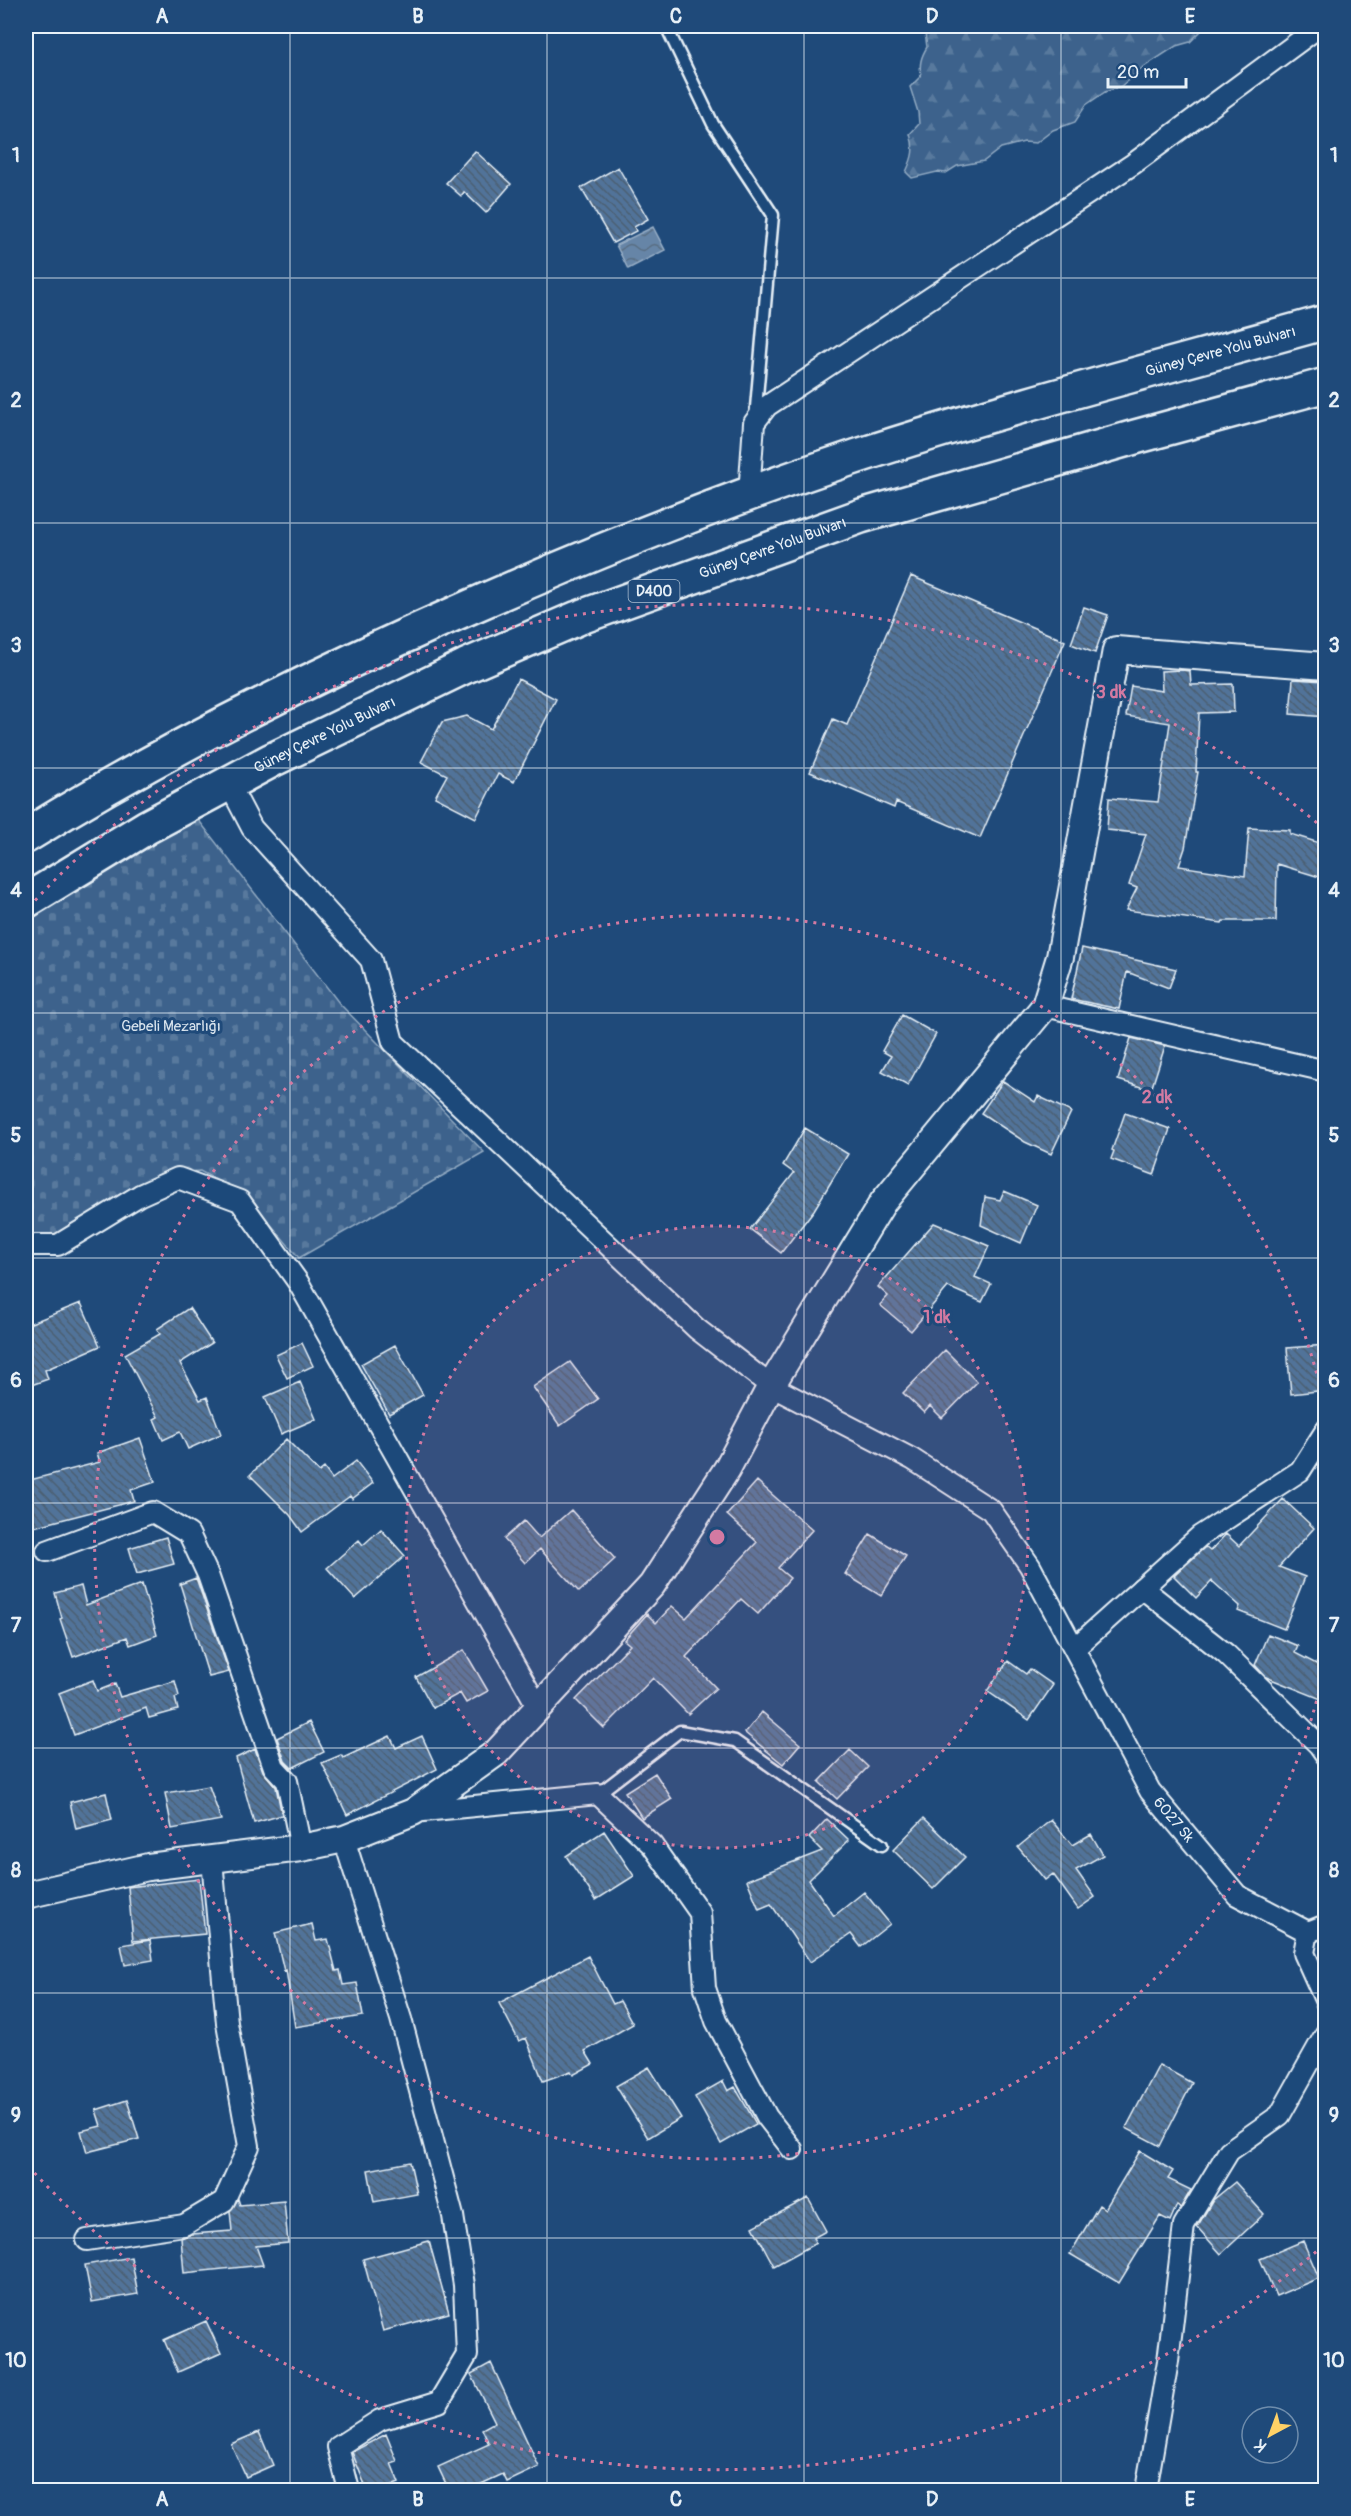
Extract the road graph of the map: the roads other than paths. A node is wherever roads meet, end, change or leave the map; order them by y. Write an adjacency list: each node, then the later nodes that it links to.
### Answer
1 (666, 26): 5 (lane)
2 (1320, 26): 5 (street)
3 (1326, 322): 6 (highway, Güney Çevre Yolu Bulvarı)
4 (1326, 385): 8 (highway, Güney Çevre Yolu Bulvarı / D400)
5 (754, 423): 6 (street)
6 (749, 495): 9 (highway, Güney Çevre Yolu Bulvarı)
7 (1326, 666): 11 (street)
8 (229, 784): 10 (highway, Güney Çevre Yolu Bulvarı / D400); 14 (street, 6027 Sk)
9 (26, 836)
10 (26, 901)
11 (1045, 1006): 12 (street); 14 (street)
12 (1326, 1071)
13 (26, 1245): 19 (street)
14 (771, 1386): 18 (street, 6027 Sk); 19 (street)
15 (1326, 1430): 17 (street)
16 (47, 1551): 25 (street)
17 (1142, 1588): 18 (street); 20 (street)
18 (1075, 1648): 28 (street, 6027 Sk)
19 (538, 1707): 22 (street)
20 (1326, 1755)
21 (598, 1794): 22 (street); 24 (lane); 31 (street)
22 (413, 1812): 23 (street)
23 (344, 1839): 25 (street); 33 (street)
24 (882, 1845)
25 (301, 1848): 26 (street)
26 (212, 1860): 27 (street); 32 (street)
27 (26, 1895)
28 (1317, 1929): 29 (street)
29 (1326, 2002)
30 (1326, 2033): 34 (street)
31 (792, 2149)
32 (87, 2240)
33 (349, 2490)
34 (1146, 2490)

